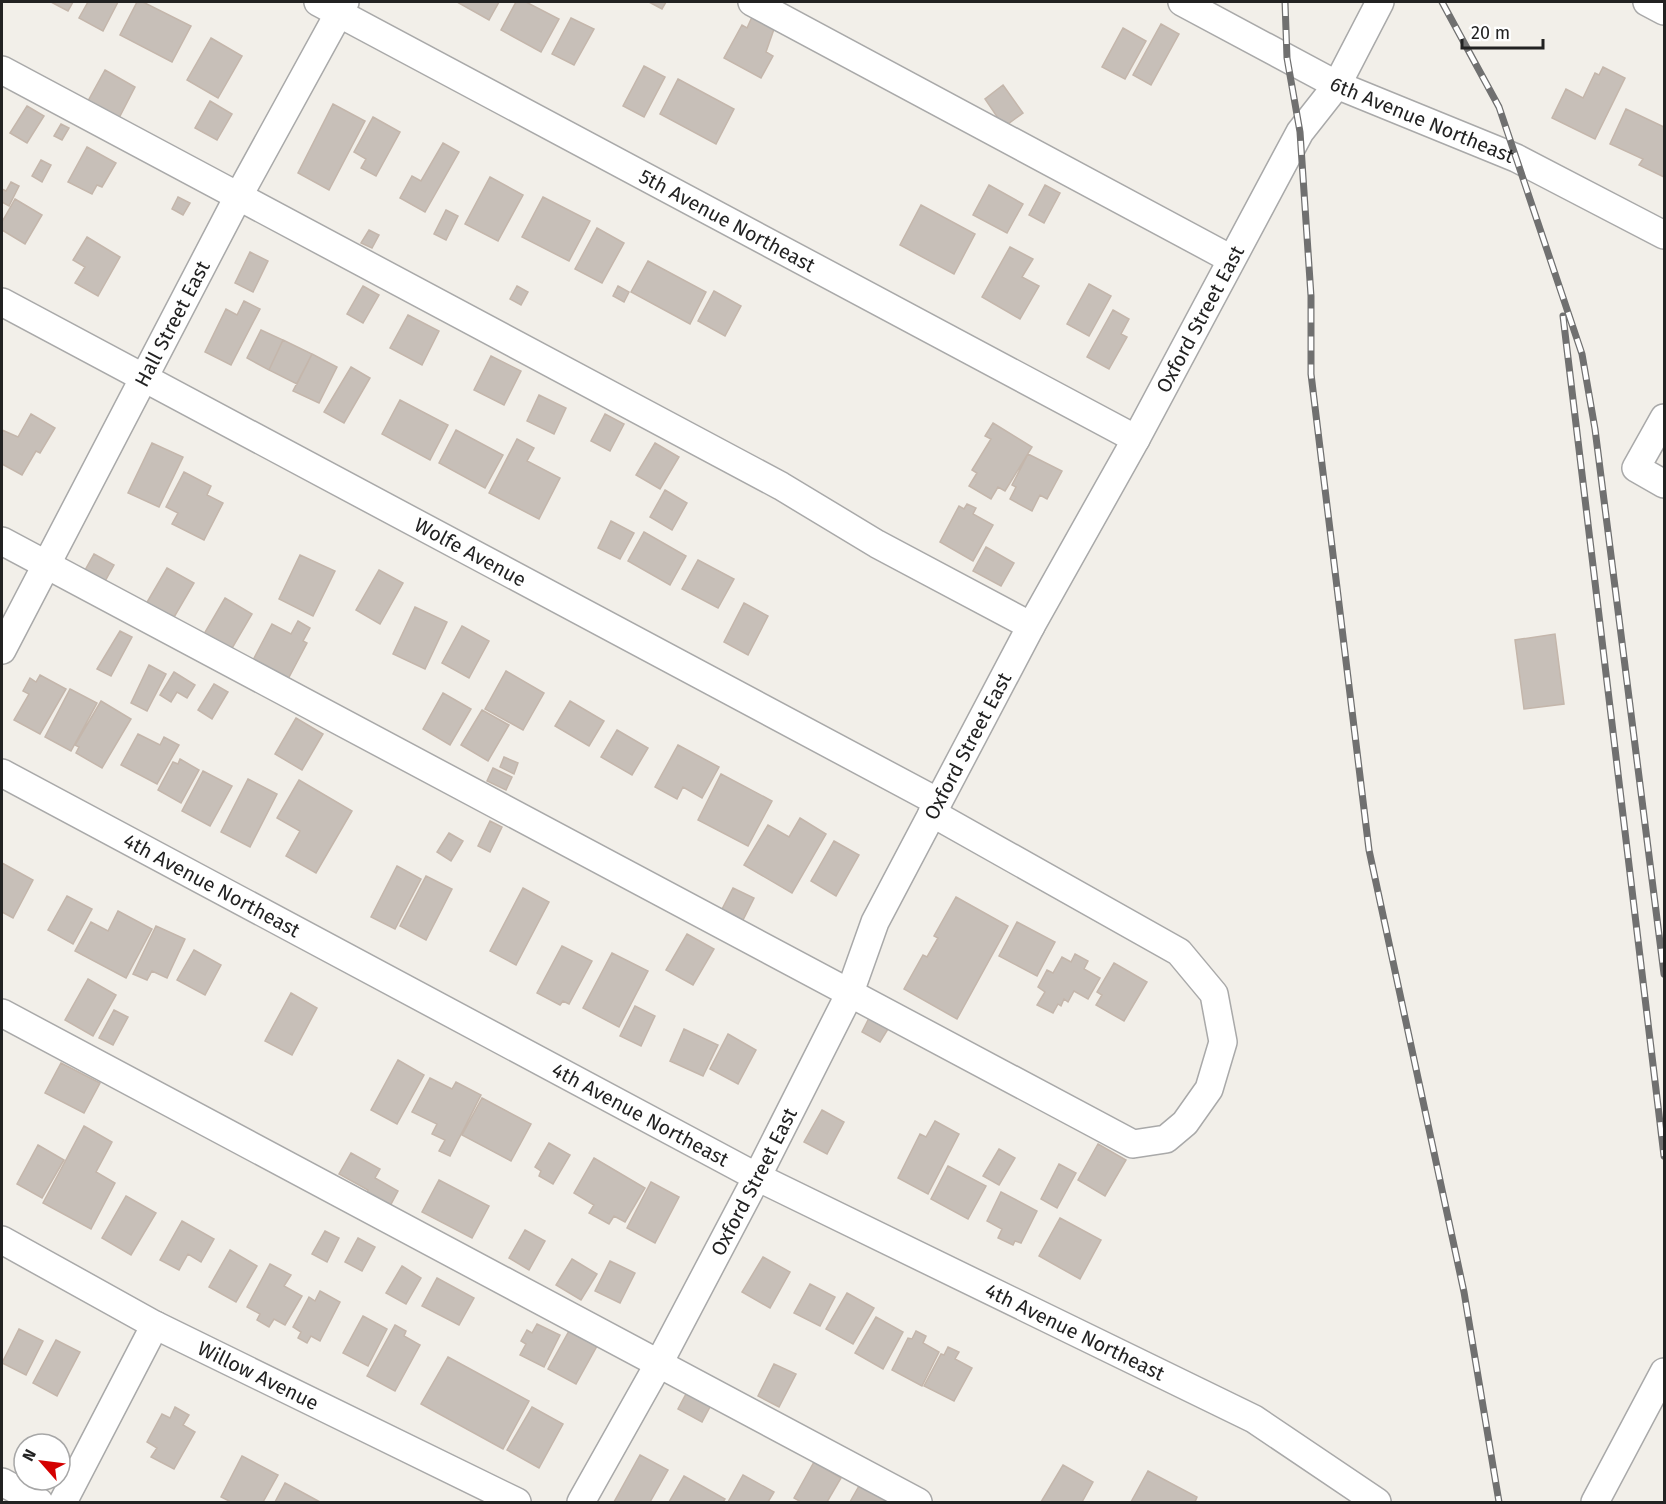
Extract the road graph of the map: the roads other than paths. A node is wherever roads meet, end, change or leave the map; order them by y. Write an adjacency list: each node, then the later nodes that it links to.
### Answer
1 (752, 2): 12 (street)
2 (1182, 2): 6 (street, 6th Avenue Northeast)
3 (1380, 2): 9 (street, Oxford Street East)
4 (1647, 2): 7 (street)
5 (334, 5): 10 (street, Hall Street East); 16 (street, 5th Avenue Northeast)
6 (1210, 9): 9 (street, 6th Avenue Northeast)
7 (1665, 11)
8 (2, 70): 10 (street)
9 (1337, 85): 11 (street, 6th Avenue Northeast); 12 (street, Oxford Street East)
10 (238, 197): 14 (street, Hall Street East); 20 (street)
11 (1665, 234)
12 (1231, 259): 16 (street, Oxford Street East)
13 (2, 302): 14 (street, Wolfe Avenue)
14 (142, 379): 19 (street, Hall Street East); 23 (street, Wolfe Avenue)
15 (1665, 418): 17 (street)
16 (1136, 439): 20 (street, Oxford Street East)
17 (1665, 484)
18 (2, 541): 19 (street, Wolfe Avenue)
19 (46, 565): 21 (street, Hall Street East); 24 (street, Wolfe Avenue)
20 (1031, 626): 23 (street, Oxford Street East)
21 (2, 650)
22 (2, 773): 26 (street, 4th Avenue Northeast)
23 (935, 808): 24 (street, Oxford Street East); 24 (street, Wolfe Avenue)
24 (849, 995): 26 (street, Oxford Street East)
25 (2, 1013): 29 (street)
26 (757, 1177): 29 (street, Oxford Street East); 37 (street, 4th Avenue Northeast)
27 (2, 1240): 28 (street, Willow Avenue)
28 (155, 1325): 33 (street); 34 (street, Willow Avenue)
29 (658, 1365): 35 (street, Oxford Street East); 36 (street)
30 (1665, 1371): 38 (street)
31 (2, 1482): 32 (street)
32 (39, 1503)
33 (63, 1503)
34 (517, 1503)
35 (581, 1503)
36 (918, 1503)
37 (1377, 1503)
38 (1595, 1503)

